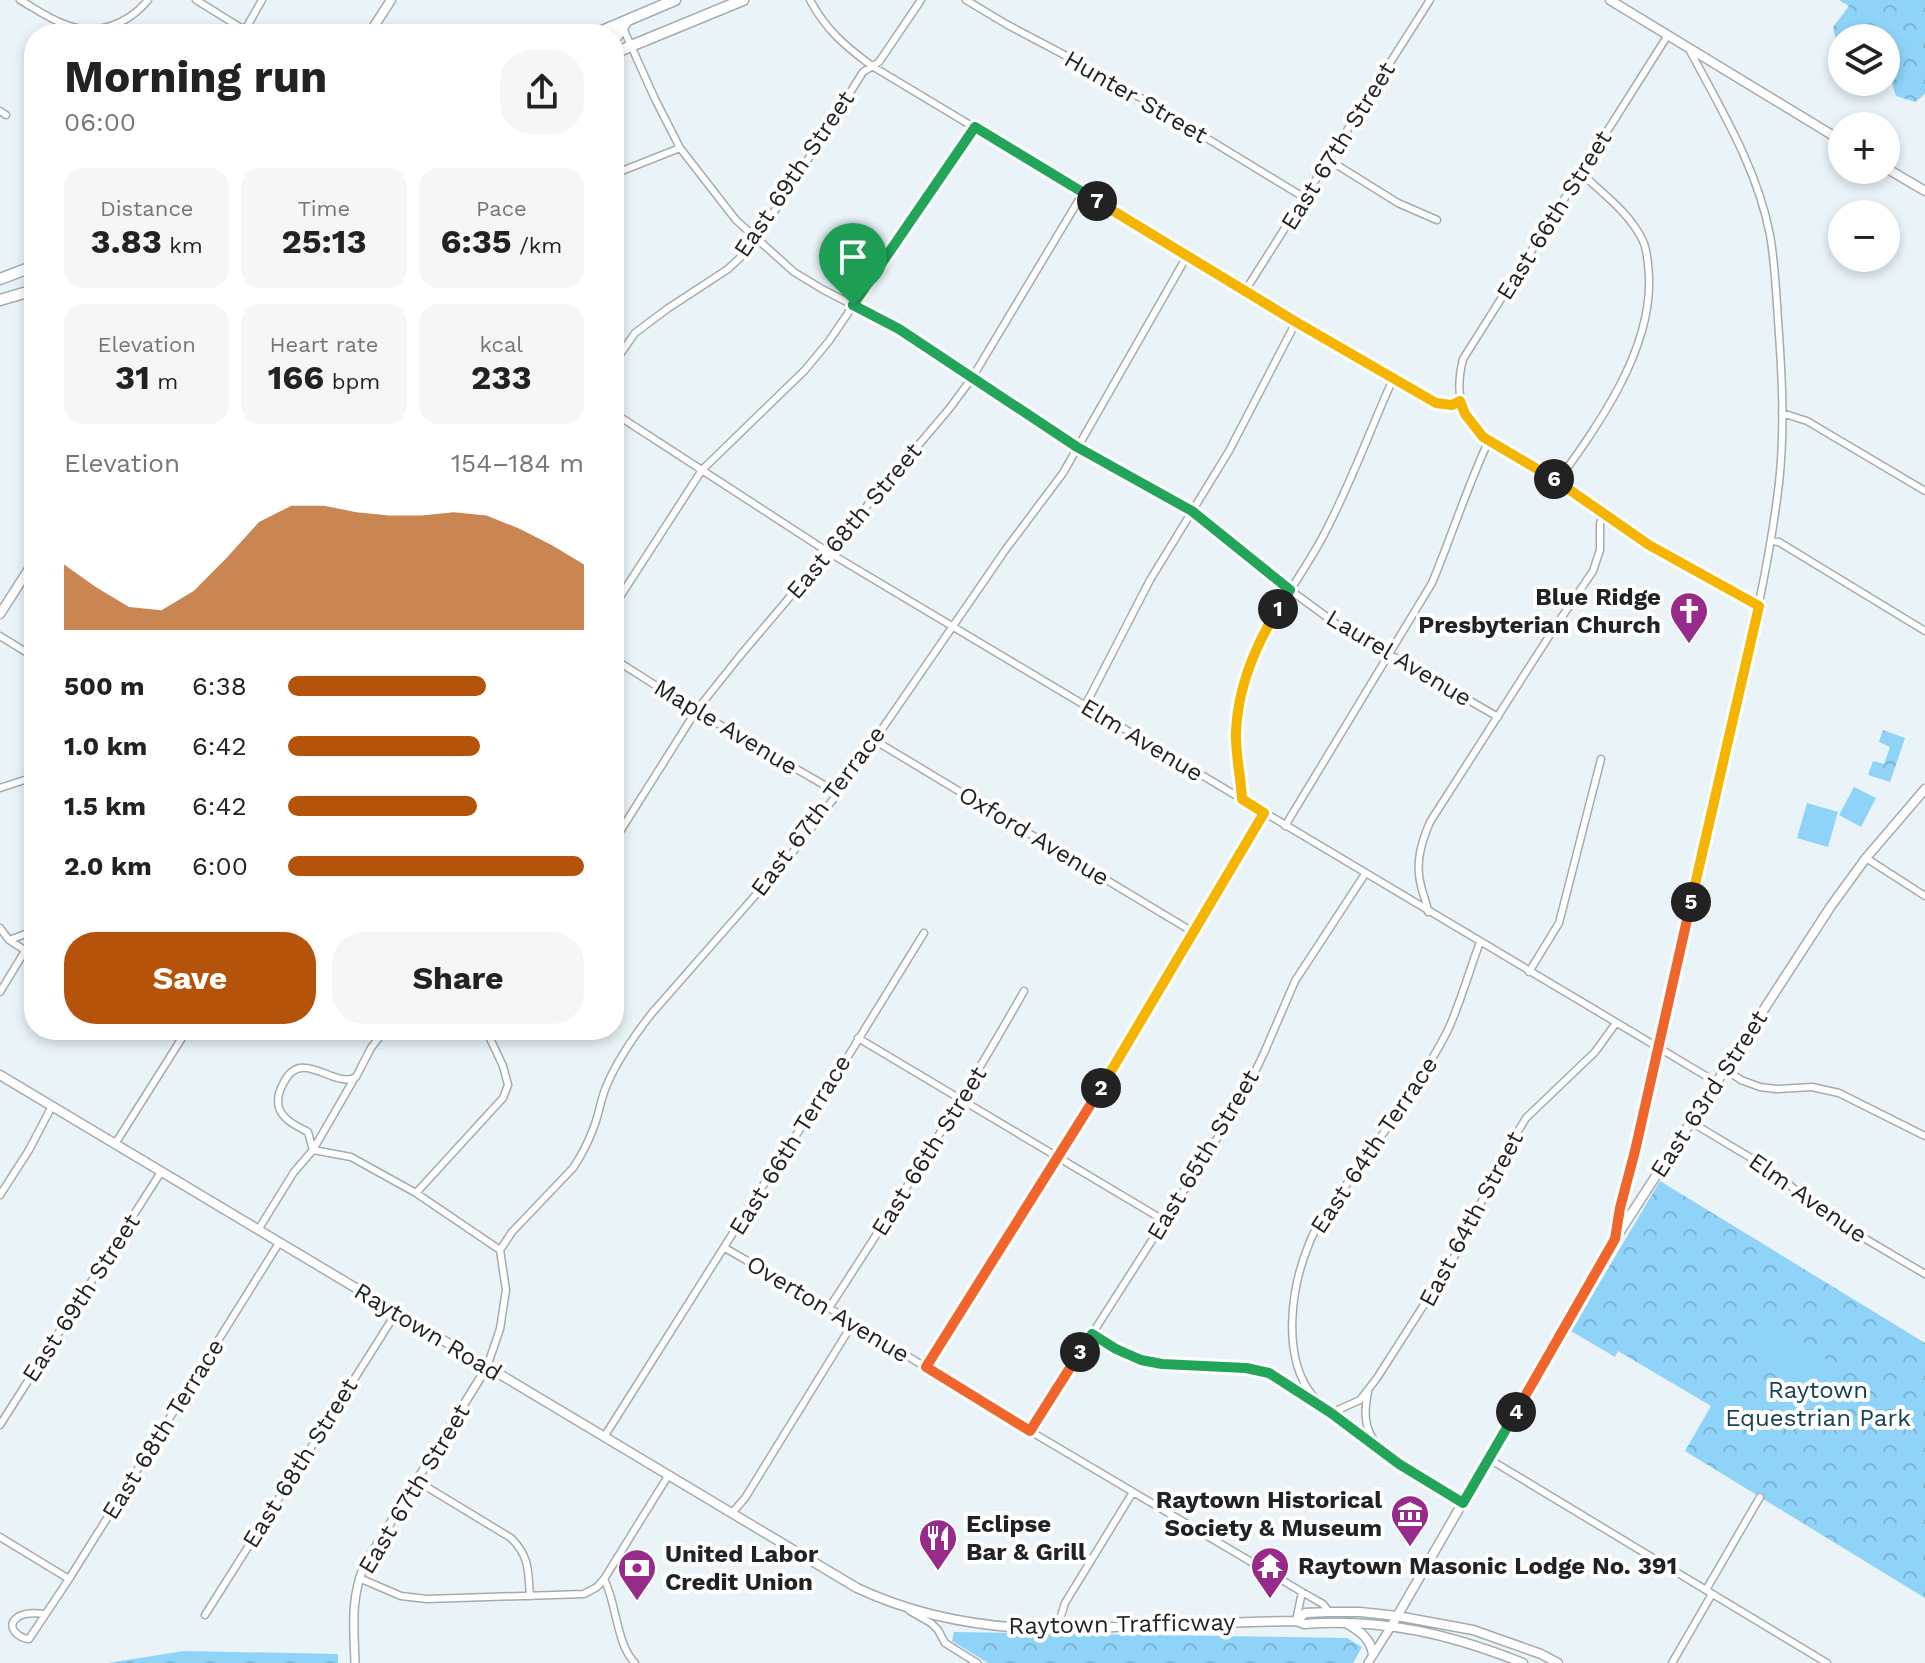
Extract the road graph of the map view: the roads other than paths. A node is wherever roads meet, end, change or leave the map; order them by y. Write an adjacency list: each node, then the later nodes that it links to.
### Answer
1 (20, 0): 13 (street)
2 (148, 0): 14 (street)
3 (196, 0): 15 (street)
4 (262, 0): 16 (street)
5 (391, 0): 17 (main road)
6 (675, 0): 18 (highway)
7 (743, 0): 21 (highway)
8 (810, 0): 24 (street)
9 (921, 0): 24 (street, East 69th Street)
10 (966, 0): 34 (street, Hunter Street)
11 (1430, 0): 28 (street, East 67th Street)
12 (1610, 0): 20 (main road)
13 (64, 24)
14 (117, 24)
15 (235, 24)
16 (252, 24)
17 (375, 24)
18 (623, 24)
19 (624, 27): 21 (street, Laurel Avenue)
20 (1668, 35): 22 (main road); 30 (street, East 66th Street)
21 (631, 46): 23 (highway); 27 (street, Laurel Avenue)
22 (1687, 46): 26 (main road); 49 (street)
23 (624, 49)
24 (872, 66): 25 (street); 36 (street, East 69th Street)
25 (975, 127): 33 (street); 43 (street)
26 (1828, 132)
27 (680, 148): 29 (street); 36 (street, Laurel Avenue)
28 (1329, 160): 34 (street, East 67th Street); 35 (street)
29 (624, 170)
30 (1581, 173): 48 (street, East 66th Street); 54 (street)
31 (1900, 176): 32 (main road)
32 (1925, 191)
33 (1083, 193): 37 (street); 46 (street, East 68th Street)
34 (1305, 198): 40 (street, East 67th Street)
35 (1437, 220)
36 (756, 238): 43 (street, Laurel Avenue); 45 (street, East 69th Street)
37 (1187, 256): 40 (street); 52 (street, East 67th Terrace)
38 (24, 270): 39 (highway)
39 (0, 279)
40 (1245, 291): 44 (street)
41 (24, 293): 42 (highway)
42 (0, 300)
43 (853, 305): 46 (street, Laurel Avenue); 53 (street)
44 (1296, 322): 47 (street); 56 (street)
45 (624, 349)
46 (972, 378): 52 (street, Laurel Avenue); 59 (street, East 68th Street)
47 (1393, 379): 48 (street); 61 (street)
48 (1460, 401): 51 (street)
49 (1782, 413): 55 (street); 58 (street)
50 (624, 419): 53 (street, Elm Avenue)
51 (1489, 440): 54 (street); 69 (street)
52 (1077, 447): 56 (street, Laurel Avenue); 65 (street, East 67th Terrace)
53 (702, 470): 59 (street, Elm Avenue); 62 (street)
54 (1558, 481): 57 (street)
55 (1925, 491)
56 (1192, 511): 61 (street, Laurel Avenue); 71 (street)
57 (1605, 515): 63 (street); 73 (street)
58 (1771, 541): 63 (street); 66 (street)
59 (828, 552): 65 (street, Elm Avenue); 72 (street, East 68th Street)
60 (24, 577): 64 (main road)
61 (1290, 590): 69 (street, Laurel Avenue); 80 (street)
62 (624, 591)
63 (1759, 606): 104 (street)
64 (0, 614)
65 (953, 627): 71 (street, Elm Avenue); 74 (street, East 67th Terrace)
66 (1925, 631)
67 (0, 636): 68 (street)
68 (24, 651)
69 (1389, 654): 73 (street, Laurel Avenue); 83 (street)
70 (624, 665): 72 (street, Maple Avenue)
71 (1085, 706): 80 (street, Elm Avenue)
72 (696, 711): 79 (street, Maple Avenue); 82 (street, East 68th Street)
73 (1498, 717): 87 (street)
74 (874, 740): 79 (street, East 67th Terrace); 89 (street, Oxford Avenue)
75 (1601, 759): 96 (street)
76 (24, 780): 77 (street)
77 (0, 788)
78 (1925, 789): 84 (main road, East 63rd Street)
79 (838, 793): 124 (street, East 67th Terrace)
80 (1242, 799): 81 (street, Elm Avenue)
81 (1264, 813): 83 (street, Elm Avenue); 89 (street)
82 (624, 825)
83 (1285, 826): 85 (street, Elm Avenue)
84 (1866, 858): 86 (street); 105 (main road, East 63rd Street)
85 (1365, 874): 87 (street, Elm Avenue); 119 (street, East 65th Street)
86 (1925, 896)
87 (1428, 912): 93 (street, Elm Avenue)
88 (0, 928): 92 (street)
89 (1193, 932): 115 (street)
90 (924, 933): 100 (street, East 66th Terrace)
91 (24, 935): 92 (street)
92 (9, 940): 94 (street)
93 (1480, 942): 96 (street, Elm Avenue); 133 (street, East 64th Terrace)
94 (24, 950)
95 (24, 953): 98 (street)
96 (1529, 972): 99 (street, Elm Avenue)
97 (1024, 991): 109 (street, East 66th Street)
98 (0, 992)
99 (1616, 1023): 104 (street, Elm Avenue); 132 (street, East 64th Street)
100 (858, 1038): 109 (street); 123 (street, East 66th Terrace)
101 (180, 1040): 113 (street)
102 (376, 1040): 107 (street)
103 (491, 1040): 117 (street)
104 (1658, 1049): 108 (street, Elm Avenue); 121 (street)
105 (1725, 1069): 108 (main road, East 63rd Street); 112 (street)
106 (0, 1075): 110 (main road, Raytown Road)
107 (354, 1079): 114 (street); 114 (street)
108 (1716, 1082): 111 (main road, East 63rd Street)
109 (961, 1099): 115 (street); 126 (street, East 66th Street)
110 (52, 1106): 113 (main road, Raytown Road); 118 (street)
111 (1691, 1122): 121 (main road, East 63rd Street); 125 (street, Elm Avenue)
112 (1925, 1136)
113 (115, 1144): 116 (main road, Raytown Road)
114 (313, 1150): 117 (street); 120 (street)
115 (1059, 1157): 119 (street); 131 (street)
116 (161, 1172): 120 (main road, Raytown Road); 134 (street, East 69th Street)
117 (416, 1193): 124 (street)
118 (0, 1195)
119 (1165, 1221): 129 (street, East 65th Street)
120 (258, 1230): 122 (main road, Raytown Road)
121 (1615, 1239): 138 (main road, East 63rd Street)
122 (279, 1243): 127 (main road, Raytown Road); 147 (street, East 68th Terrace)
123 (725, 1248): 126 (street, Overton Avenue); 136 (street, East 66th Terrace)
124 (500, 1250): 130 (street)
125 (1925, 1274)
126 (829, 1308): 128 (street, Overton Avenue)
127 (396, 1313): 130 (main road, Raytown Road); 156 (street, East 68th Street)
128 (853, 1323): 131 (street, Overton Avenue); 144 (street)
129 (1092, 1334): 133 (street); 135 (street, East 65th Street)
130 (487, 1367): 136 (main road, Raytown Road); 140 (street, East 67th Street)
131 (926, 1367): 135 (street, Overton Avenue)
132 (1369, 1388): 133 (street, East 64th Street); 137 (street, East 64th Street)
133 (1331, 1413): 137 (street)
134 (0, 1425)
135 (1030, 1431): 141 (street, Overton Avenue)
136 (604, 1437): 139 (main road, Raytown Road)
137 (1382, 1451): 143 (street)
138 (1489, 1459): 143 (main road, East 63rd Street); 151 (street)
139 (668, 1476): 144 (main road, Raytown Road); 148 (street)
140 (417, 1481): 146 (street, East 67th Street); 152 (street)
141 (1133, 1492): 150 (street, Overton Avenue); 161 (street)
142 (1760, 1497): 151 (street)
143 (1463, 1503): 157 (main road, East 63rd Street)
144 (732, 1513): 149 (main road, Raytown Road)
145 (0, 1537): 147 (street)
146 (359, 1578): 152 (street); 163 (street, East 67th Street)
147 (69, 1579): 155 (street, East 68th Terrace)
148 (604, 1579): 152 (street); 164 (street)
149 (857, 1588): 153 (main road, Raytown Trafficway)
150 (1302, 1592): 154 (street, Overton Avenue); 158 (street)
151 (1709, 1592): 169 (street); 170 (street)
152 (530, 1596)
153 (903, 1607): 161 (main road, Raytown Trafficway); 165 (street)
154 (1329, 1612): 157 (main road, Raytown Trafficway); 158 (main road, Raytown Trafficway)
155 (45, 1614): 155 (street, East 68th Terrace)
156 (205, 1615)
157 (1397, 1616): 160 (main road, East 63rd Street); 168 (main road, Raytown Trafficway)
158 (1296, 1621): 159 (main road, Raytown Trafficway); 161 (main road, Raytown Trafficway)
159 (1346, 1622): 160 (main road, Raytown Trafficway); 162 (main road)
160 (1392, 1625): 162 (street, East 63rd Street); 167 (main road, Raytown Trafficway)
161 (1057, 1629)
162 (1373, 1654): 166 (street, East 63rd Street)
163 (355, 1663)
164 (635, 1663)
165 (977, 1663)
166 (1368, 1663)
167 (1523, 1663)
168 (1558, 1663)
169 (1672, 1663)
170 (1827, 1663)

